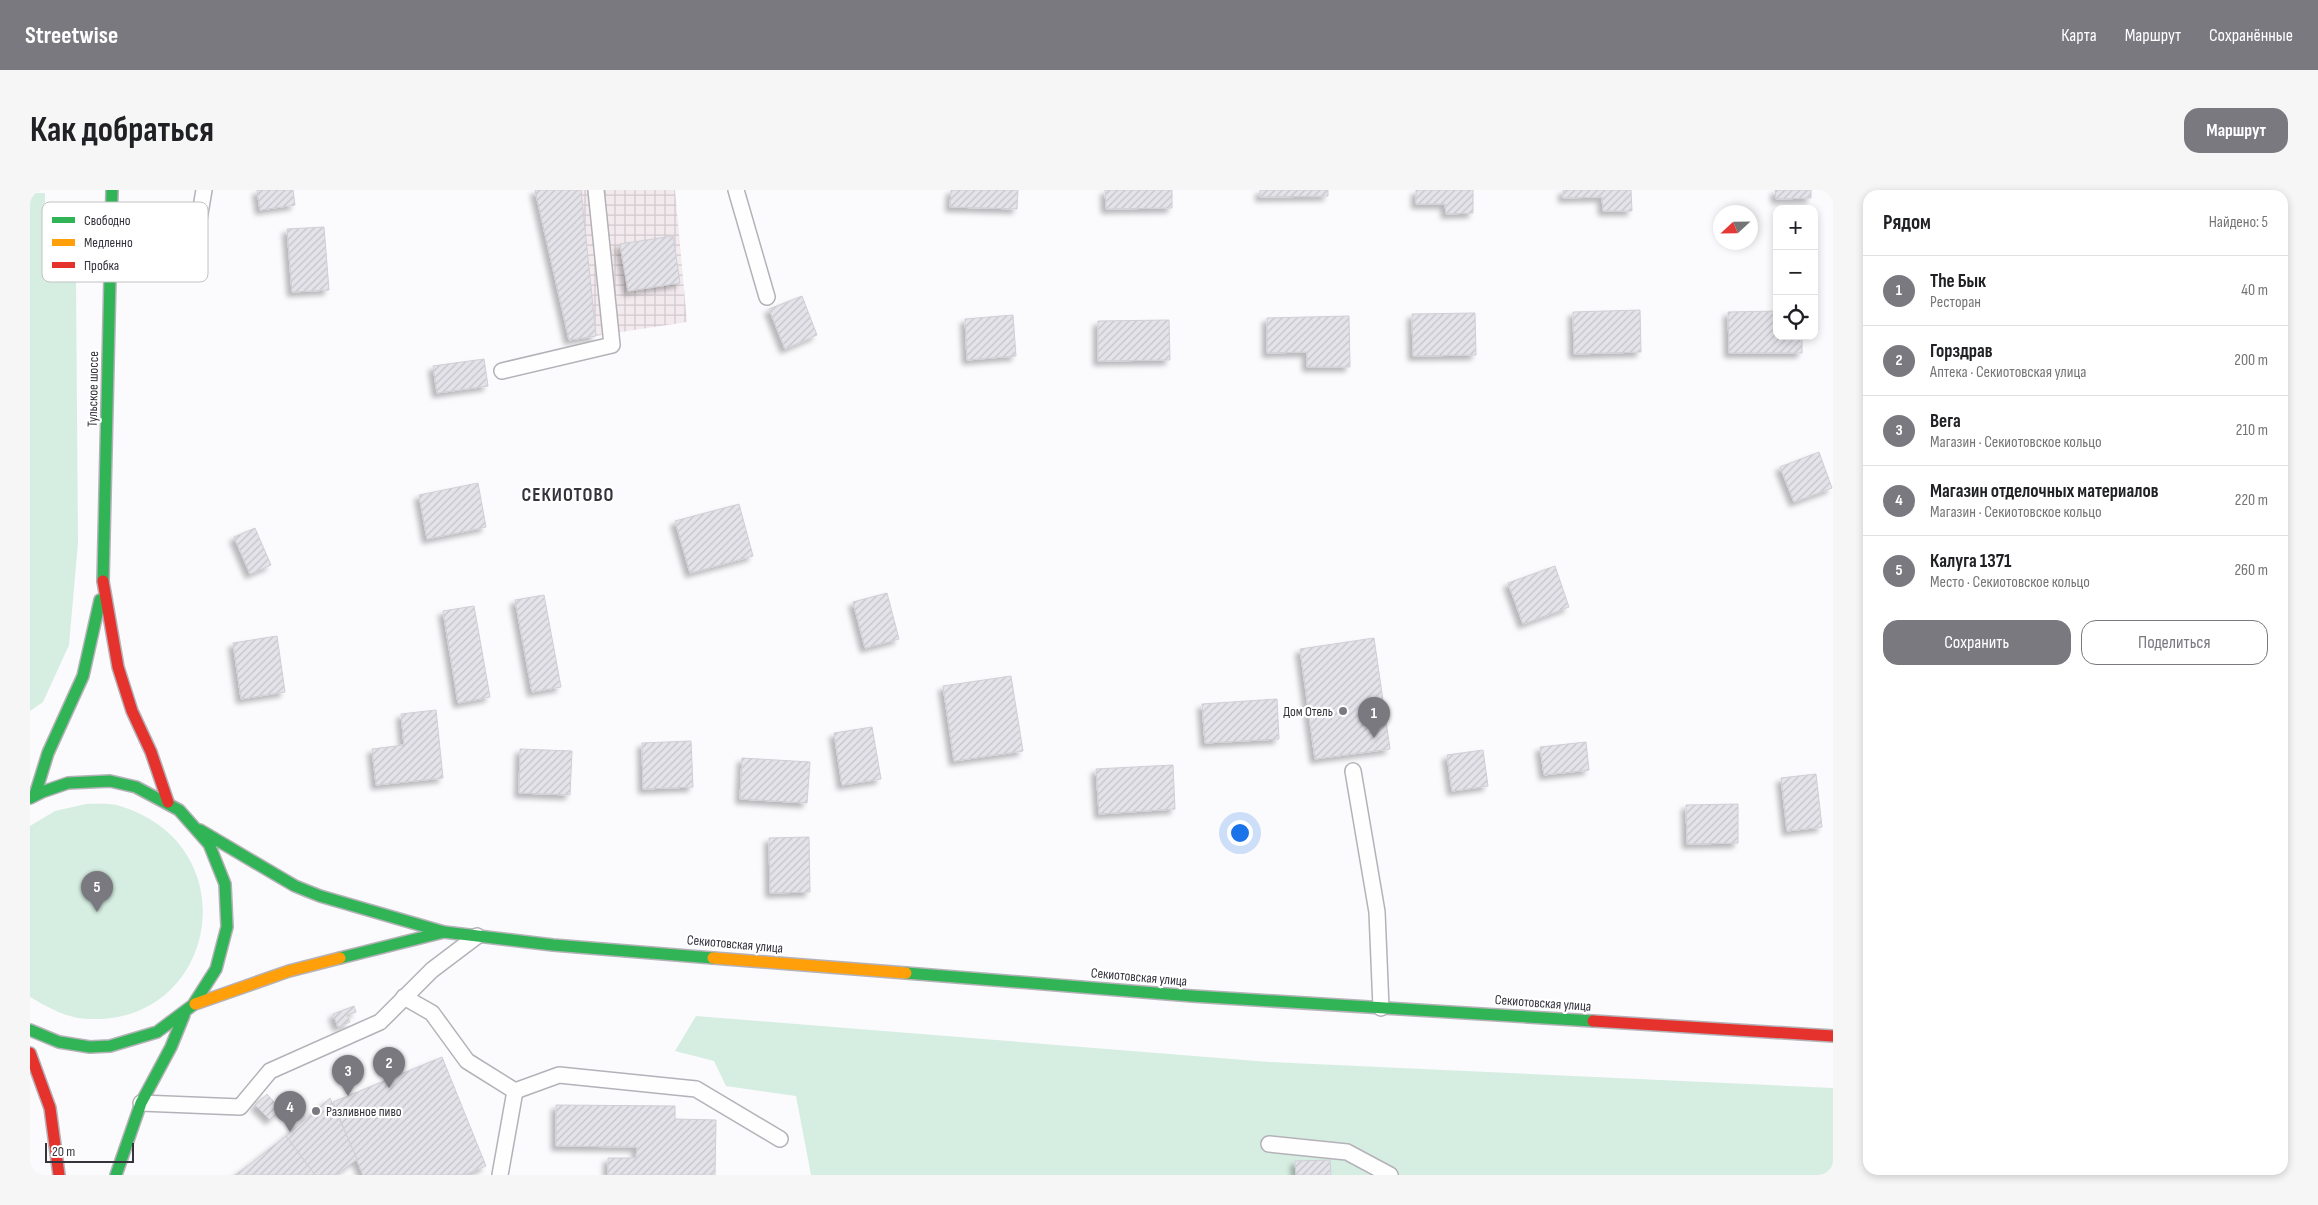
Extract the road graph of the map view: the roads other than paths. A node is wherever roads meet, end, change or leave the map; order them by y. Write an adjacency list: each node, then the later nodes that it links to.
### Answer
1 (596, 190): 5 (lane)
2 (736, 190): 4 (lane)
3 (110, 282): 6 (main road, Тульское шоссе)
4 (767, 297)
5 (502, 371)
6 (103, 588): 8 (main road); 9 (main road)
7 (1353, 771): 15 (lane)
8 (32, 797): 9 (main road)
9 (168, 802): 10 (main road)
10 (200, 830): 11 (main road); 14 (main road)
11 (444, 932): 12 (main road, Секиотовская улица); 14 (main road)
12 (479, 934): 13 (lane); 15 (main road, Секиотовская улица)
13 (404, 998): 20 (lane); 21 (lane)
14 (195, 1004): 16 (main road)
15 (1381, 1008): 18 (main road, Секиотовская улица)
16 (184, 1015): 17 (main road); 21 (main road)
17 (30, 1030)
18 (1833, 1036)
19 (30, 1054): 24 (main road)
20 (515, 1091): 22 (lane); 26 (lane)
21 (140, 1103): 25 (main road)
22 (780, 1139)
23 (1269, 1144): 27 (lane)
24 (59, 1175)
25 (116, 1175)
26 (500, 1175)
27 (1390, 1175)

